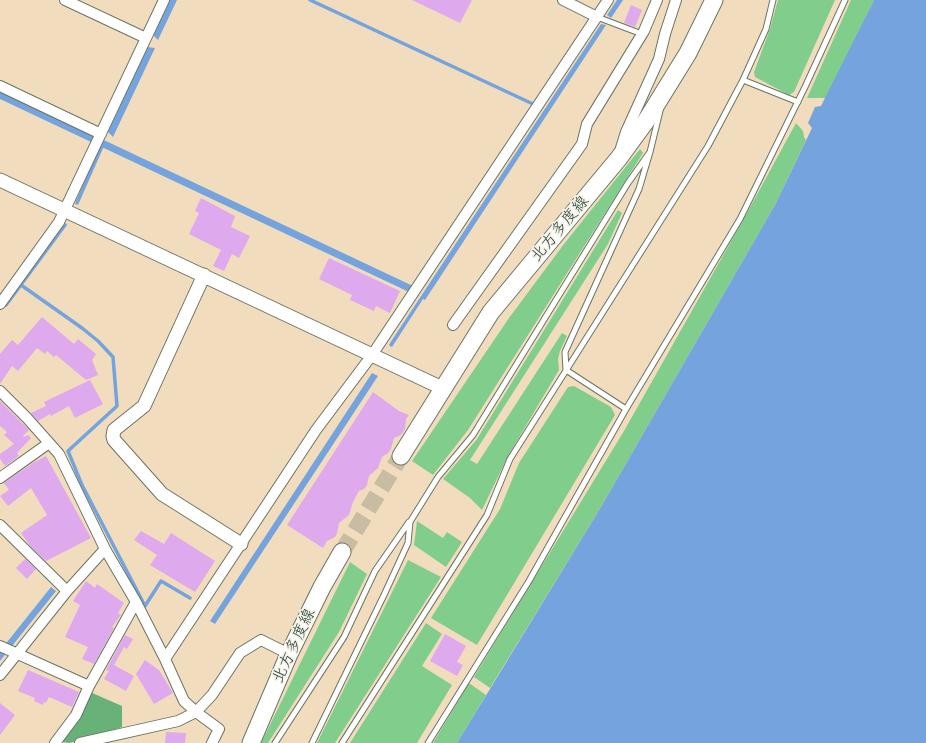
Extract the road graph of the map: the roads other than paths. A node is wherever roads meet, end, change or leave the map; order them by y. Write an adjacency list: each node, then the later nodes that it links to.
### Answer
1 (65, 0): 12 (street)
2 (164, 0): 12 (street)
3 (563, 0): 10 (street)
4 (608, 0): 10 (street)
5 (657, 0): 11 (street)
6 (676, 0): 19 (street)
7 (714, 0): 15 (main road, 北方多度線)
8 (774, 0): 13 (lane)
9 (845, 0): 16 (lane)
10 (597, 17): 11 (lane); 25 (street)
11 (642, 34): 24 (street)
12 (146, 38): 17 (street)
13 (743, 80): 16 (lane); 26 (lane)
14 (0, 86): 17 (street)
15 (664, 92): 18 (lane); 19 (main road, 北方多度線)
16 (798, 102): 29 (lane)
17 (101, 134): 21 (street)
18 (650, 152): 26 (lane); 33 (lane)
19 (619, 158): 27 (main road, 北方多度線)
20 (0, 180): 21 (street)
21 (65, 210): 22 (street); 23 (street)
22 (204, 276): 25 (street); 35 (street)
23 (0, 304)
24 (453, 325)
25 (372, 355): 27 (street); 35 (street)
26 (566, 370): 29 (lane); 53 (lane)
27 (442, 388): 31 (main road, 北方多度線)
28 (0, 391): 30 (street)
29 (626, 409): 54 (lane)
30 (49, 443): 32 (street); 36 (street)
31 (401, 456)
32 (0, 478)
33 (410, 522): 51 (lane); 52 (lane)
34 (0, 525): 38 (street)
35 (241, 544): 43 (street)
36 (105, 548): 38 (street); 39 (street)
37 (342, 552): 42 (main road, 北方多度線)
38 (67, 591): 41 (street)
39 (136, 602): 43 (street); 45 (street)
40 (0, 646): 41 (street)
41 (14, 653): 44 (street); 45 (street)
42 (289, 654): 46 (street); 50 (main road, 北方多度線)
43 (165, 658): 46 (street)
44 (0, 675)
45 (89, 686): 47 (street)
46 (196, 712): 48 (street); 49 (street)
47 (55, 743)
48 (80, 743)
49 (212, 743)
50 (250, 743)
51 (275, 743)
52 (312, 743)
53 (342, 743)
54 (428, 743)

